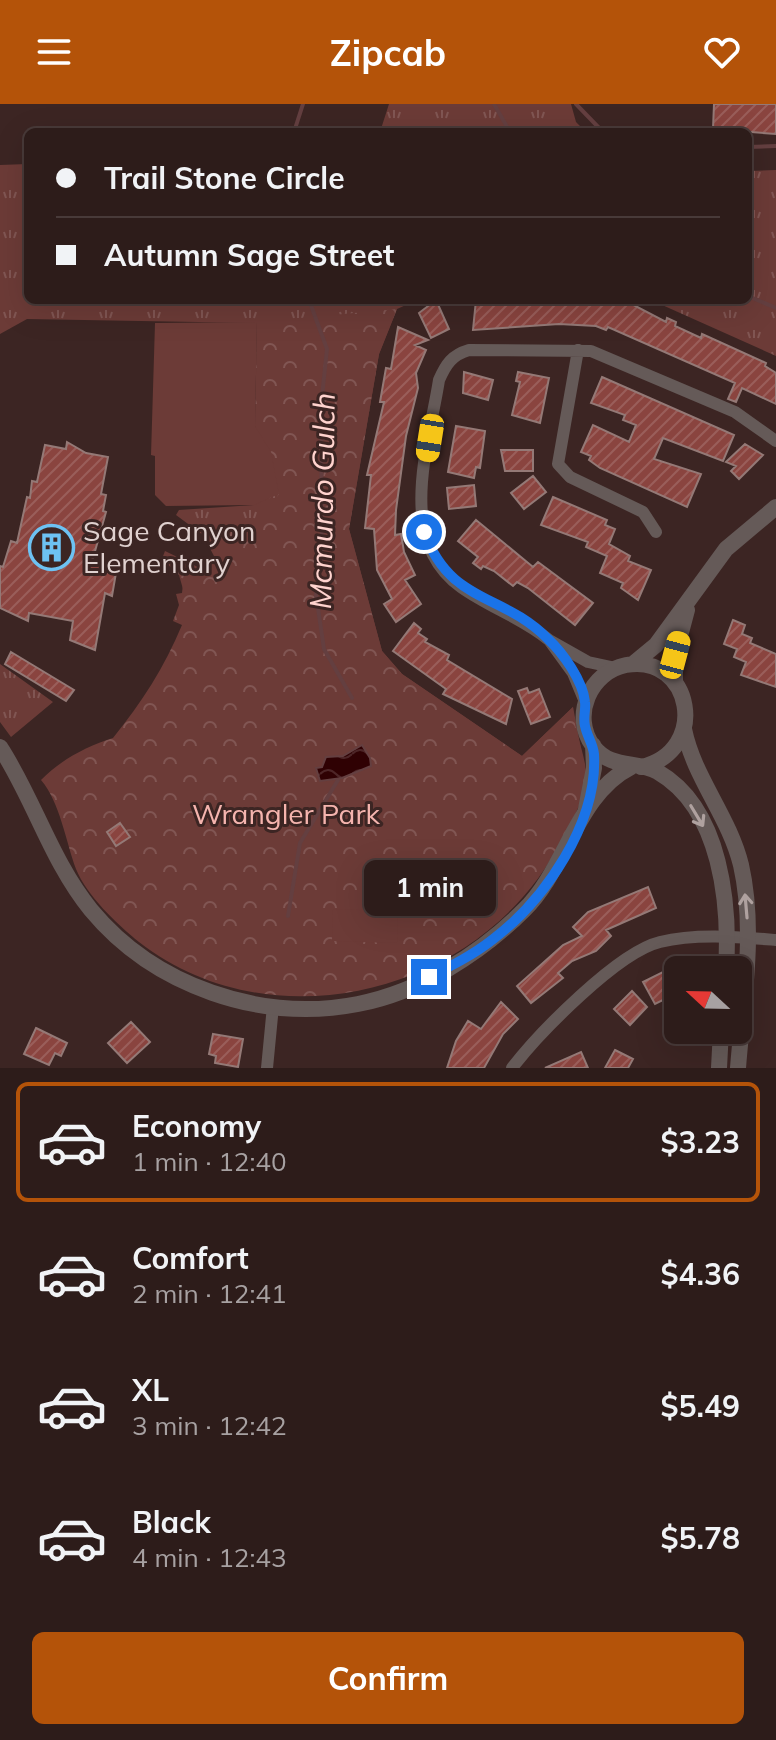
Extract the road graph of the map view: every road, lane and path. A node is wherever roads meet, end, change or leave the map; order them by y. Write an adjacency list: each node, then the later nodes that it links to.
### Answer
1 (578, 350): 2 (street); 4 (street); 6 (street)
2 (776, 441)
3 (776, 507): 5 (street)
4 (656, 532)
5 (691, 599): 7 (street); 9 (street)
6 (549, 640): 8 (street); 10 (street)
7 (633, 664): 8 (street); 9 (street)
8 (616, 668): 10 (street)
9 (675, 683): 11 (street)
10 (585, 702): 12 (street)
11 (684, 729): 14 (street); 17 (street, one-way to 11)
12 (593, 745): 14 (street); 15 (street)
13 (0, 747): 20 (street)
14 (636, 767): 15 (street); 16 (street, one-way to 16)
15 (584, 814): 20 (street)
16 (728, 937): 17 (street); 19 (street); 23 (street)
17 (748, 938): 18 (street); 25 (street)
18 (776, 940)
19 (727, 956)
20 (273, 1006): 22 (street)
21 (720, 1044): 24 (street)
22 (267, 1068)
23 (512, 1068)
24 (719, 1068)
25 (738, 1068)

